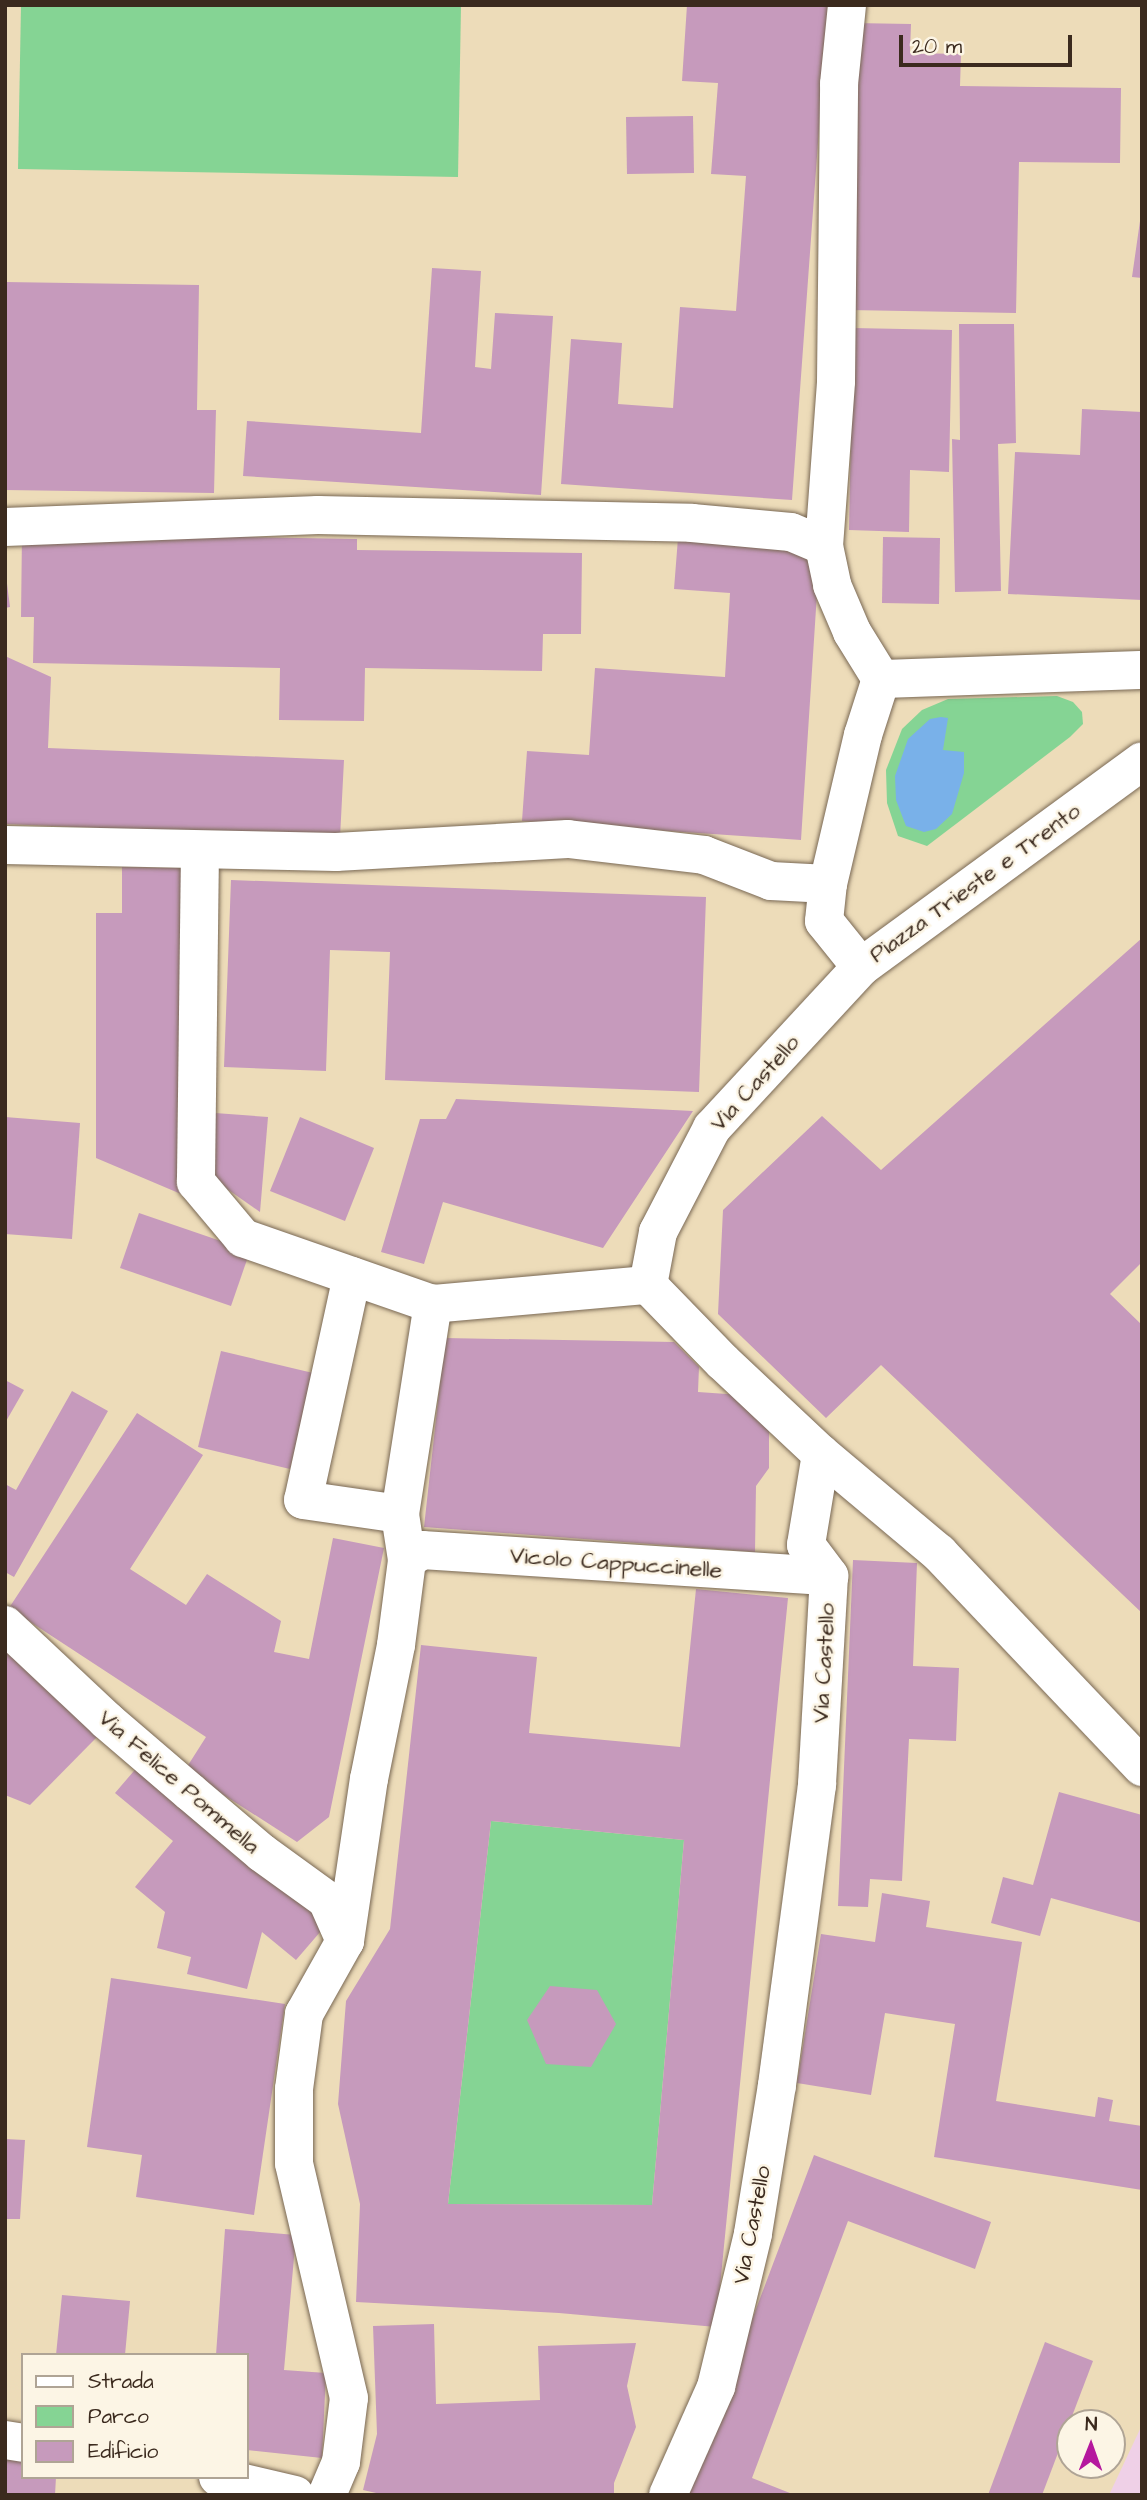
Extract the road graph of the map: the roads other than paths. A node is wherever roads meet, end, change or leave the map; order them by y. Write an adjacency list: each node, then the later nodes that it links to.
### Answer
1 (847, 5): 3 (street)
2 (5, 527): 3 (street)
3 (824, 546): 5 (street)
4 (1142, 670): 5 (street)
5 (881, 679): 9 (street, Piazza Trieste e Trento)
6 (1142, 761): 10 (street, Piazza Trieste e Trento)
7 (5, 845): 8 (street)
8 (200, 850): 9 (street); 11 (street)
9 (828, 884): 10 (street, Piazza Trieste e Trento)
10 (861, 967): 12 (street, Via Castello)
11 (352, 1276): 13 (street); 15 (street)
12 (648, 1286): 13 (street); 14 (street)
13 (433, 1304): 15 (street)
14 (821, 1454): 17 (street, Via Castello); 19 (street)
15 (400, 1514): 16 (street)
16 (407, 1560): 17 (street, Vicolo Cappuccinelle); 20 (street)
17 (829, 1576): 24 (street, Via Castello)
18 (5, 1625): 20 (street, Via Felice Pommella)
19 (1142, 1767)
20 (345, 1941): 23 (street)
21 (227, 2479): 22 (street)
22 (295, 2495)
23 (327, 2495)
24 (668, 2495)

